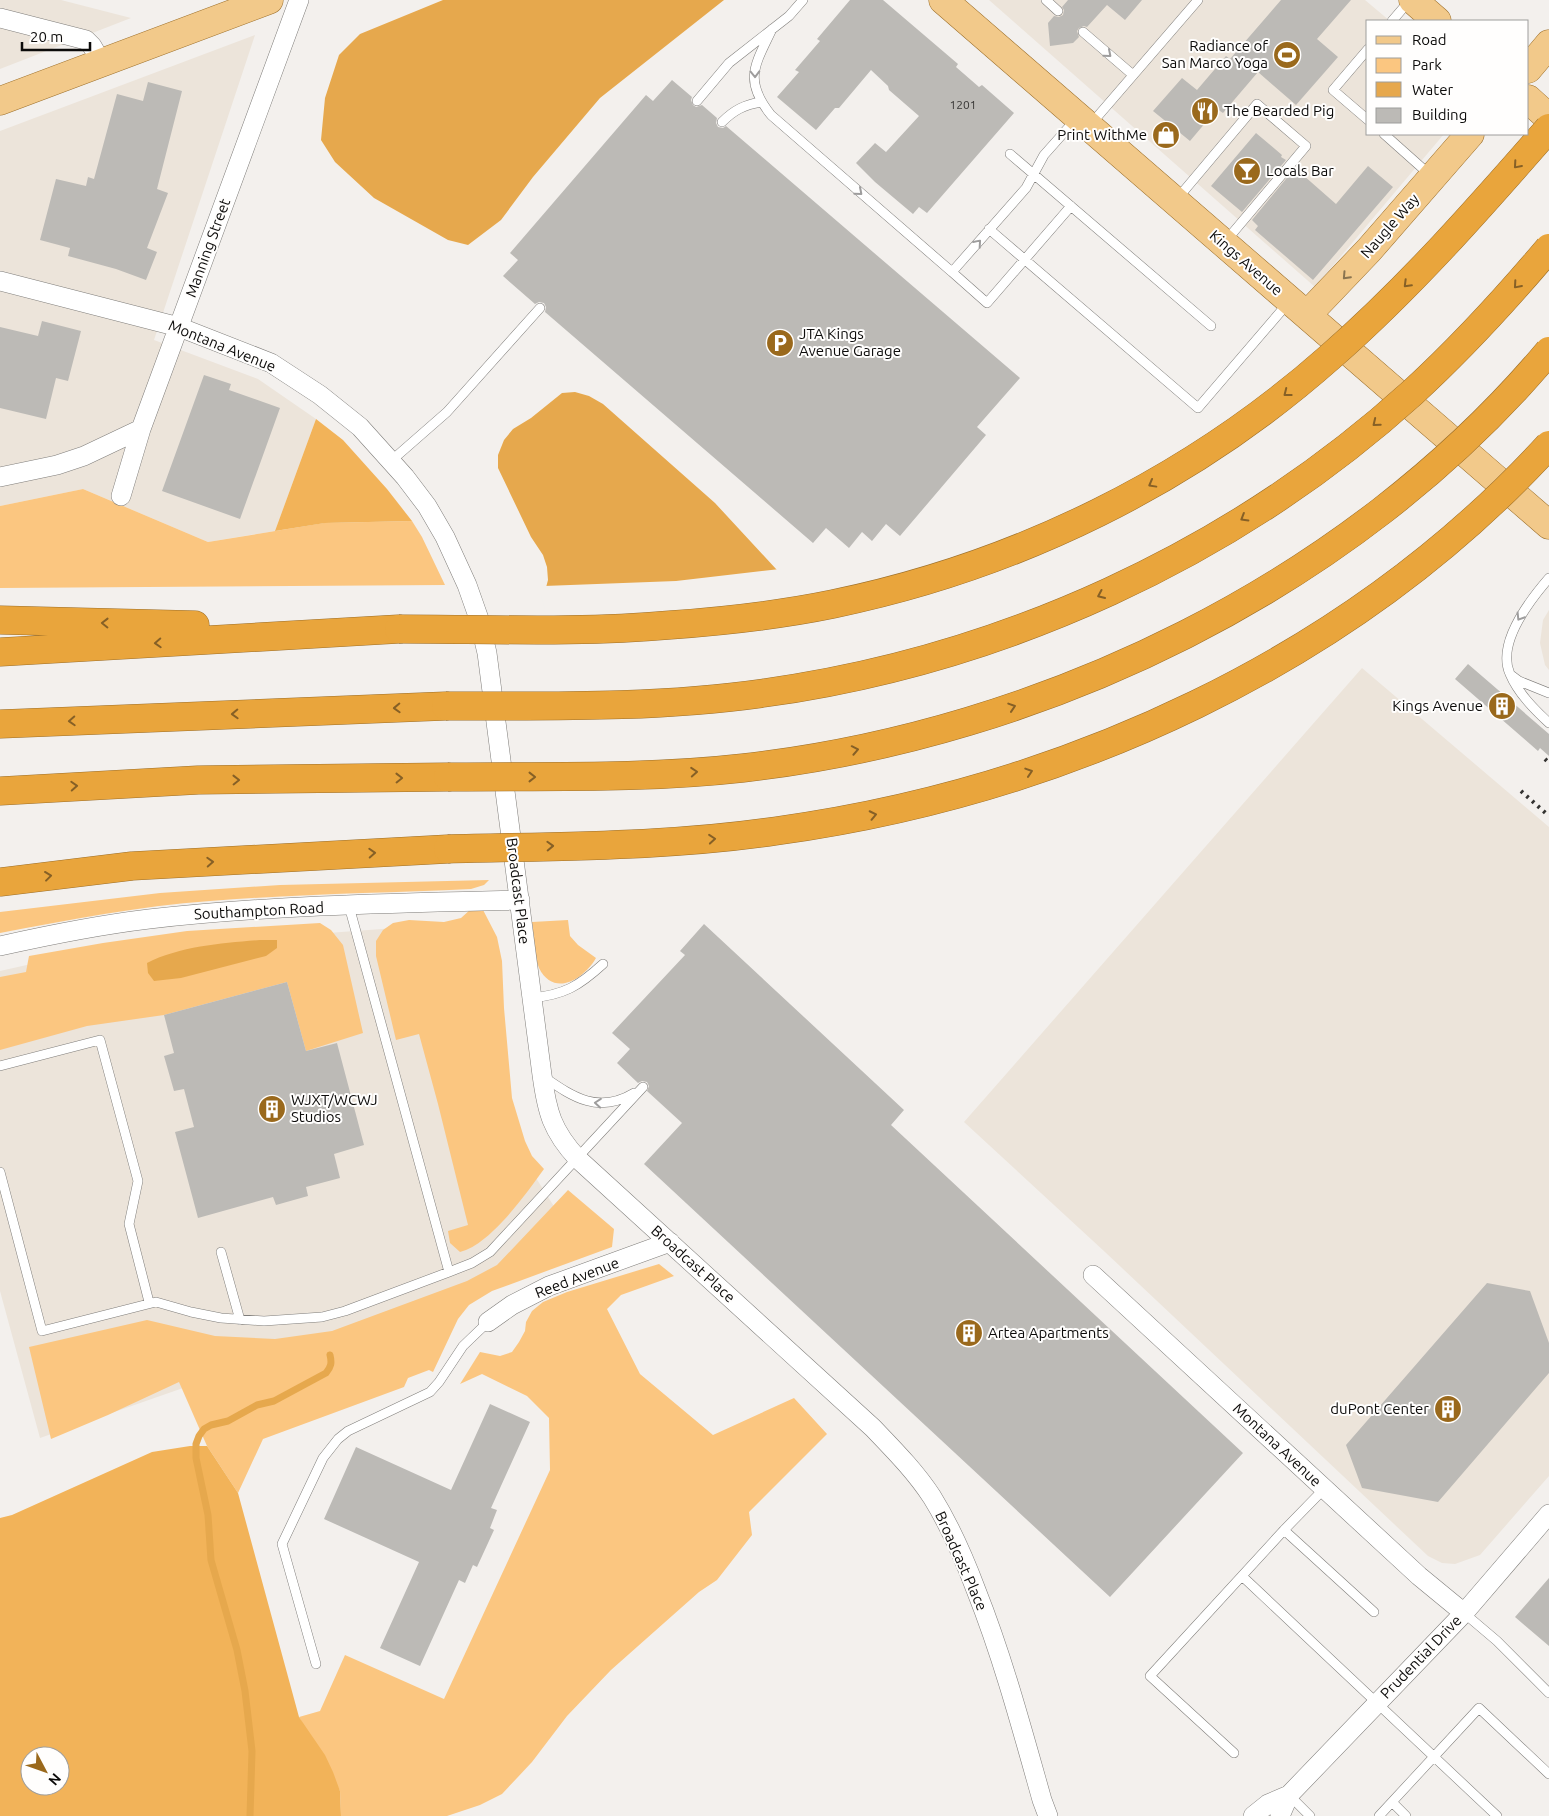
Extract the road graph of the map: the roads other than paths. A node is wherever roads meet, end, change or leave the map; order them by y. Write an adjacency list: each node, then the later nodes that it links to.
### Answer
1 (269, 0): 16 (main road)
2 (299, 0): 44 (street, Manning Street)
3 (803, 0): 12 (lane)
4 (943, 0): 26 (main road, Kings Avenue)
5 (1046, 0): 8 (lane)
6 (1198, 0): 18 (lane)
7 (1413, 0): 10 (lane); 11 (main road)
8 (1058, 11)
9 (0, 18): 16 (street)
10 (1393, 20)
11 (1436, 20)
12 (772, 29): 21 (lane); 22 (lane, one-way to 22)
13 (1083, 32): 18 (lane, one-way to 18)
14 (1549, 44): 17 (main road)
15 (1366, 51): 23 (lane)
16 (102, 63): 20 (main road)
17 (1529, 68)
18 (1133, 75): 26 (lane)
19 (1529, 100): 24 (main road)
20 (0, 101)
21 (697, 101)
22 (761, 102): 25 (lane); 39 (lane, one-way to 39)
23 (1366, 118)
24 (1549, 118)
25 (722, 122)
26 (1084, 122): 31 (lane); 33 (main road, Kings Avenue)
27 (1549, 128): 54 (highway, one-way to 54, bridge)
28 (1385, 135): 32 (lane)
29 (1469, 135): 32 (main road, Naugle Way)
30 (1010, 154): 31 (lane)
31 (1034, 174): 34 (lane); 35 (lane)
32 (1432, 177): 42 (main road, Naugle Way, one-way to 42)
33 (1175, 201): 36 (main road, Kings Avenue); 36 (lane)
34 (1071, 206): 38 (lane); 43 (lane)
35 (989, 230): 38 (lane); 39 (lane, one-way to 35)
36 (1224, 243): 42 (main road, Kings Avenue)
37 (1549, 248): 60 (highway, one-way to 60, bridge)
38 (1025, 260): 39 (lane); 42 (lane)
39 (952, 272)
40 (0, 281): 44 (street, Montana Avenue)
41 (540, 308): 48 (lane)
42 (1298, 308): 51 (main road, Kings Avenue)
43 (1212, 326)
44 (179, 327): 46 (street, Manning Street); 48 (street, Montana Avenue)
45 (1549, 351): 61 (highway, one-way to 45, bridge)
46 (141, 430): 49 (street); 50 (street, Manning Street)
47 (1549, 445): 62 (highway, one-way to 47, bridge)
48 (391, 461): 56 (street, Montana Avenue)
49 (0, 478)
50 (121, 496)
51 (1545, 515)
52 (1549, 578): 57 (lane, one-way to 57)
53 (0, 620): 54 (highway, one-way to 53)
54 (399, 629): 55 (highway, one-way to 55)
55 (0, 652)
56 (490, 670): 63 (street, Broadcast Place)
57 (1509, 674): 58 (lane); 59 (lane)
58 (1549, 693)
59 (1549, 722)
60 (0, 724)
61 (0, 791)
62 (0, 882)
63 (520, 900): 64 (street, Southampton Road); 67 (street, Broadcast Place)
64 (349, 906): 65 (street, Southampton Road); 74 (lane)
65 (0, 946)
66 (603, 964): 67 (lane)
67 (531, 998): 69 (street, Broadcast Place)
68 (0, 1066): 76 (lane)
69 (542, 1075): 70 (street, Broadcast Place); 70 (lane, one-way to 69)
70 (578, 1159): 72 (street, Broadcast Place); 74 (lane)
71 (0, 1172): 76 (lane)
72 (670, 1242): 78 (street, Reed Avenue); 93 (street, Broadcast Place)
73 (221, 1252): 77 (lane)
74 (449, 1272): 77 (lane)
75 (1093, 1275): 79 (street, Montana Avenue)
76 (149, 1302): 77 (lane)
77 (240, 1320)
78 (488, 1322): 85 (lane)
79 (1324, 1488): 81 (lane); 84 (street, Montana Avenue)
80 (1549, 1514): 84 (street, Prudential Drive)
81 (1284, 1530): 82 (lane); 83 (lane)
82 (1242, 1576): 87 (lane); 88 (lane)
83 (1374, 1612)
84 (1464, 1613): 86 (lane); 87 (street, Prudential Drive)
85 (316, 1664)
86 (1549, 1693)
87 (1377, 1702): 89 (lane); 91 (street, Prudential Drive)
88 (1234, 1753)
89 (1434, 1756): 90 (lane); 92 (lane); 99 (lane)
90 (1549, 1774)
91 (1289, 1795): 94 (street, Prudential Drive); 95 (street, Prudential Drive); 96 (lane)
92 (1392, 1802): 97 (lane); 98 (lane)
93 (1044, 1811)
94 (1253, 1816)
95 (1280, 1816)
96 (1310, 1816)
97 (1379, 1816)
98 (1406, 1816)
99 (1497, 1816)

